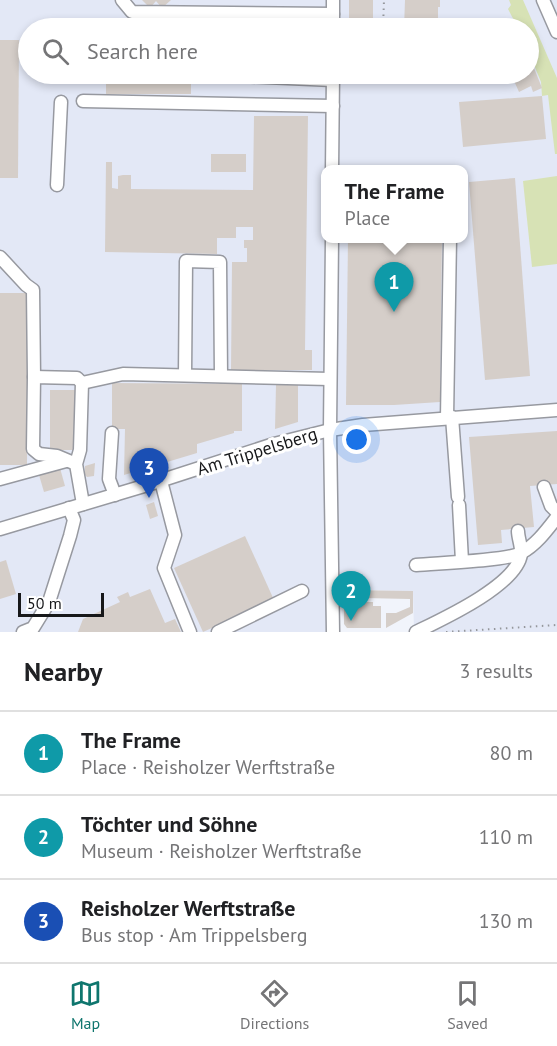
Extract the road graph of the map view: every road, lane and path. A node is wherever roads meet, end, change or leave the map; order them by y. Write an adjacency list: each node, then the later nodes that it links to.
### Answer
1 (122, 0): 5 (street)
2 (333, 0): 5 (street)
3 (384, 0): 7 (path)
4 (543, 0): 8 (street)
5 (333, 14): 6 (street)
6 (333, 18)
7 (383, 18)
8 (557, 32)
9 (333, 84): 12 (street)
10 (82, 101): 12 (street)
11 (61, 102): 14 (street)
12 (333, 106): 13 (street)
13 (333, 165)
14 (57, 185)
15 (332, 243): 21 (street)
16 (450, 243): 24 (street)
17 (0, 257): 20 (street)
18 (185, 375): 19 (street); 19 (street); 22 (street)
19 (220, 376): 21 (street)
20 (33, 377): 22 (street); 27 (street)
21 (330, 379): 25 (street)
22 (82, 383): 27 (street)
23 (557, 410): 24 (street, Am Trippelsberg)
24 (449, 417): 25 (street, Am Trippelsberg); 39 (street)
25 (330, 430): 29 (street, Am Trippelsberg); 46 (street)
26 (112, 433): 31 (street)
27 (71, 462): 28 (street); 32 (street)
28 (0, 479)
29 (161, 481): 31 (street, Am Trippelsberg); 44 (street)
30 (544, 487): 34 (street)
31 (115, 495): 32 (street, Am Trippelsberg)
32 (83, 504): 33 (street, Am Trippelsberg)
33 (69, 508): 36 (street, Am Trippelsberg); 43 (street)
34 (557, 512)
35 (557, 517): 38 (street)
36 (0, 529)
37 (518, 531): 38 (street)
38 (521, 554): 39 (street); 47 (street)
39 (462, 561): 40 (street)
40 (416, 565)
41 (302, 591): 45 (street)
42 (557, 625): 48 (path)
43 (23, 632)
44 (190, 632)
45 (218, 632)
46 (333, 632)
47 (416, 632)
48 (440, 632)

